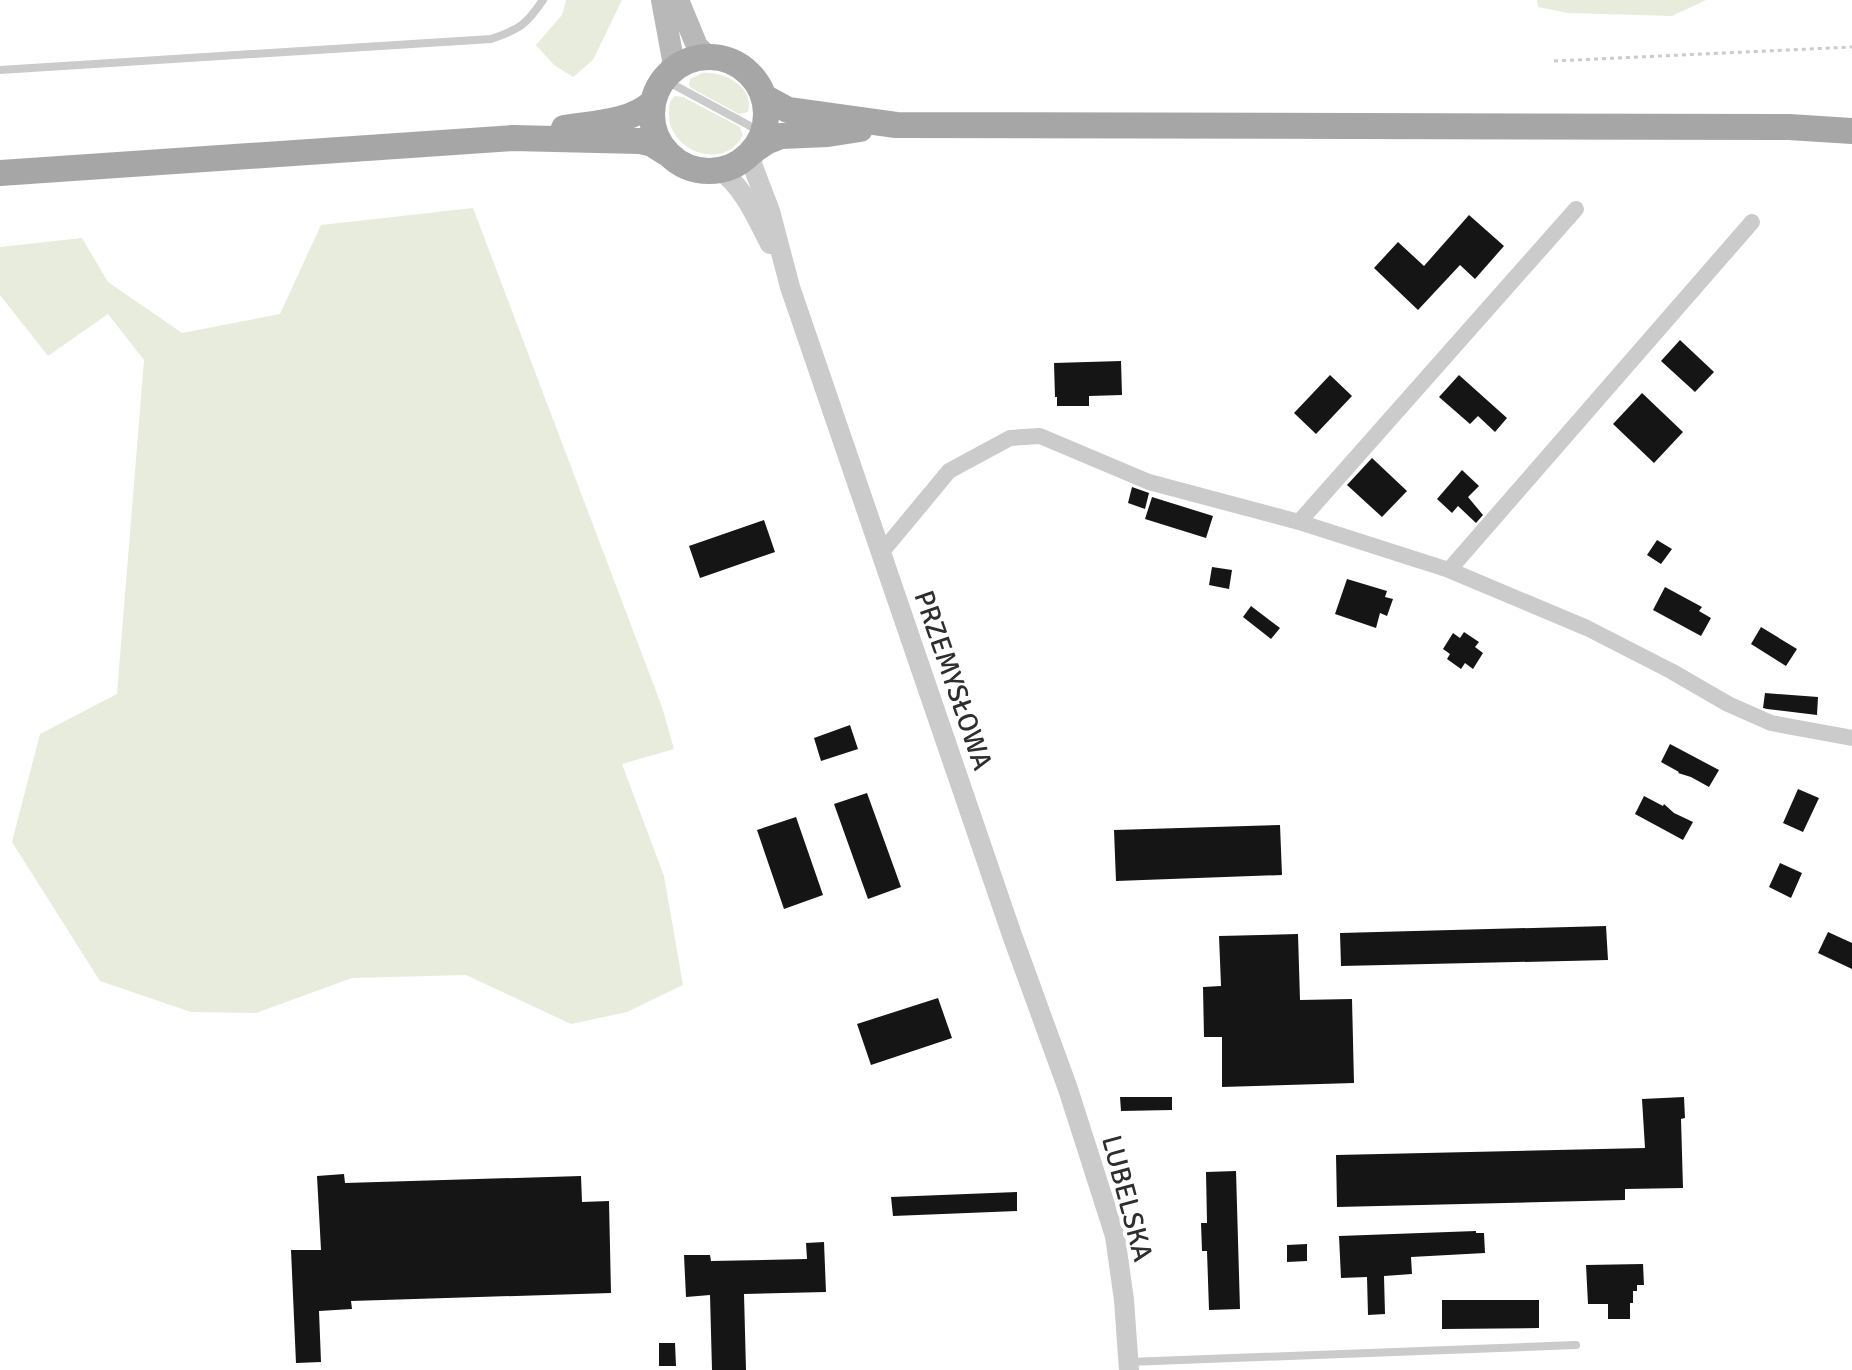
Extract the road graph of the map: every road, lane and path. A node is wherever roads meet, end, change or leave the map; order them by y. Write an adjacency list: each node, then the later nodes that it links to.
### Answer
1 (543, 0): 7 (lane)
2 (662, 0): 8 (main road)
3 (678, 0): 5 (main road)
4 (1852, 47): 6 (path)
5 (707, 56): 8 (main road); 9 (main road)
6 (1554, 61)
7 (0, 70)
8 (663, 83): 14 (main road); 15 (lane); 16 (main road)
9 (764, 97): 11 (main road); 15 (main road)
10 (1852, 123): 12 (main road)
11 (896, 125): 12 (main road); 15 (main road)
12 (1789, 127): 13 (main road)
13 (1852, 131)
14 (513, 138): 16 (main road); 18 (main road)
15 (758, 142): 17 (main road); 21 (street, PRZEMYSŁOWA)
16 (668, 154): 17 (main road)
17 (720, 170): 21 (street, PRZEMYSŁOWA)
18 (0, 173)
19 (1576, 209): 22 (street)
20 (1752, 222): 24 (street)
21 (790, 287): 23 (street, PRZEMYSŁOWA)
22 (1299, 522): 23 (street); 24 (street)
23 (881, 553): 26 (street, PRZEMYSŁOWA)
24 (1449, 570): 25 (street)
25 (1852, 738)
26 (1068, 1089): 28 (street, LUBELSKA)
27 (1576, 1345): 28 (lane)
28 (1128, 1366)

